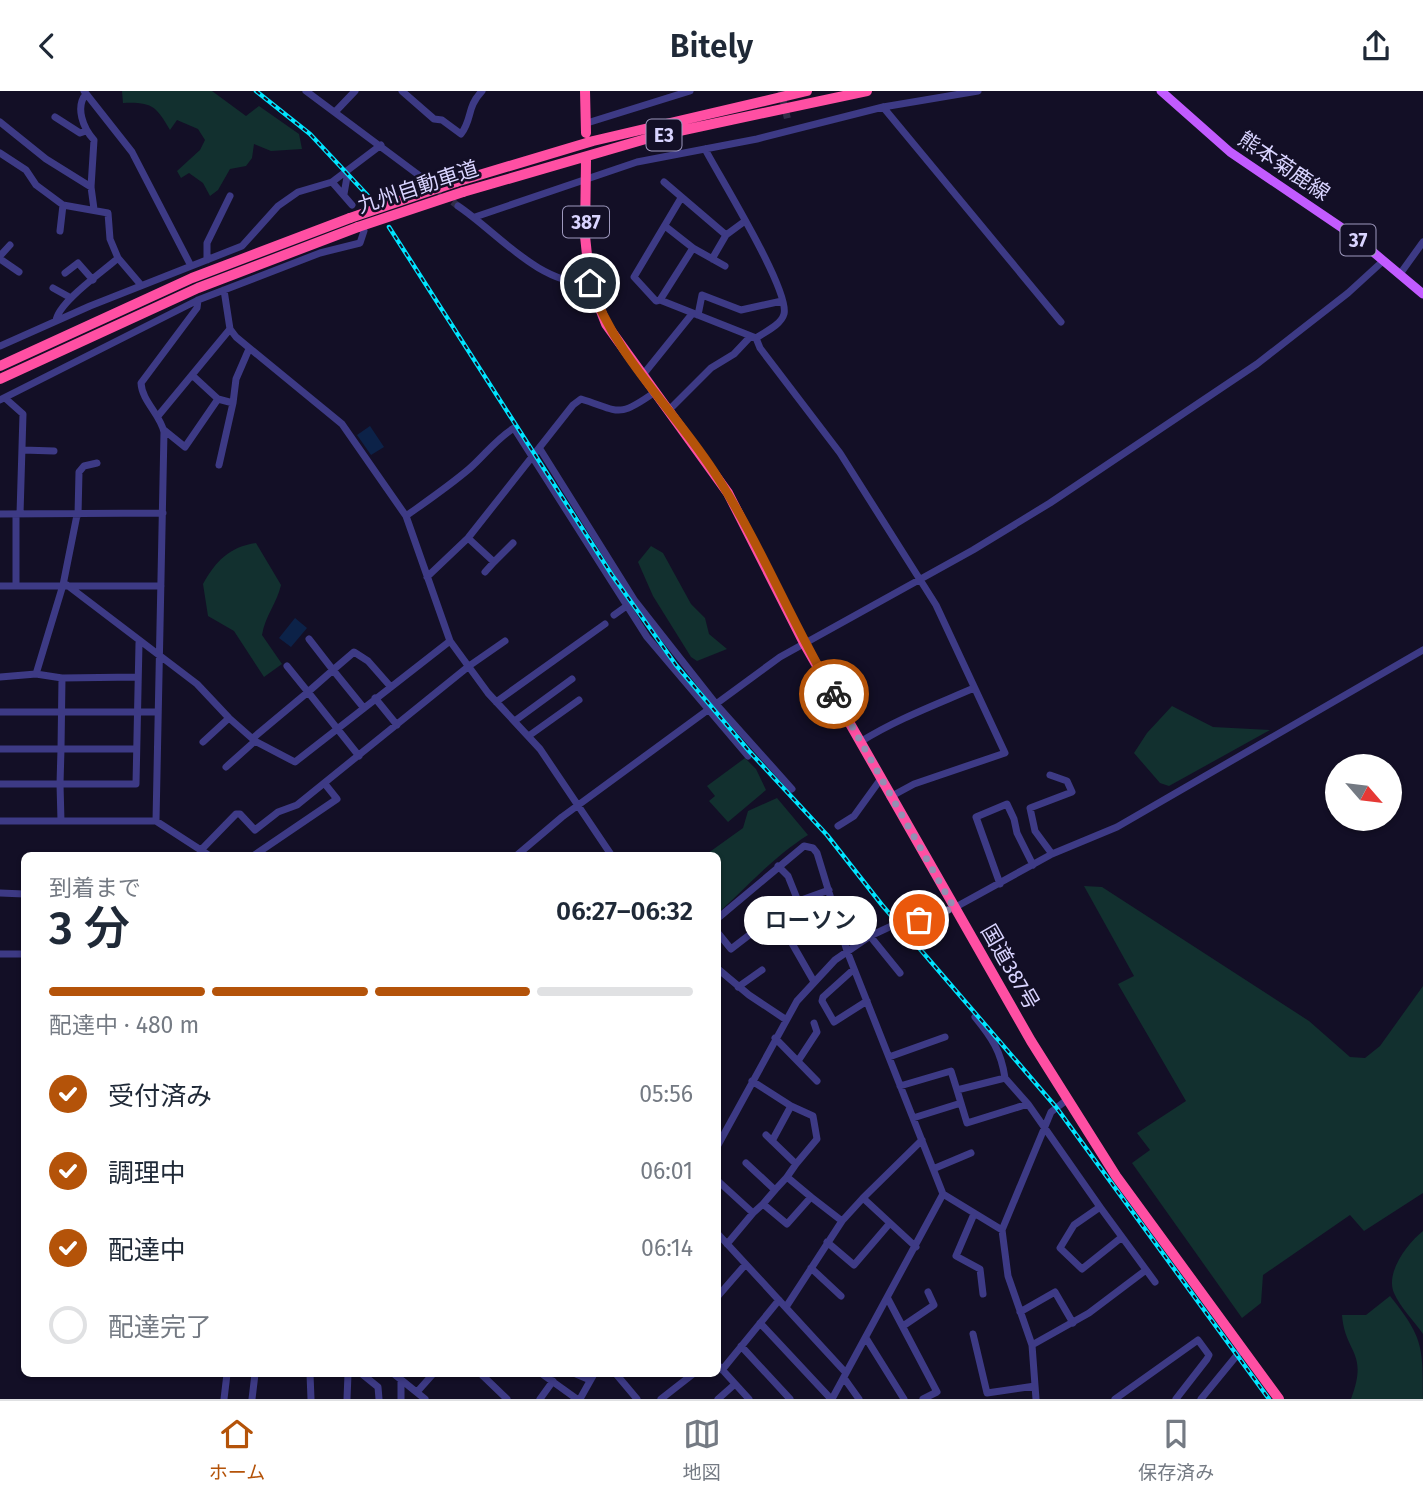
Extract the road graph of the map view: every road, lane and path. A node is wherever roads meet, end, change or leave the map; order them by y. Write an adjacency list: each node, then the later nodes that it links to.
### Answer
1 (306, 91): 13 (street)
2 (355, 91): 13 (street)
3 (402, 91): 4 (street)
4 (482, 91)
5 (585, 91): 17 (highway)
6 (690, 91): 17 (street)
7 (807, 91): 39 (highway, 九州自動車道 / E3, bridge)
8 (867, 91): 39 (highway, 九州自動車道 / E3, bridge)
9 (978, 91): 12 (street)
10 (1161, 91): 52 (main road, 熊本菊鹿線 / 37)
11 (85, 93): 19 (street); 53 (street)
12 (883, 107): 18 (street); 70 (street)
13 (336, 111): 20 (street)
14 (55, 117): 19 (street)
15 (788, 121): 18 (street)
16 (0, 122): 29 (street)
17 (586, 128)
18 (789, 130): 21 (street)
19 (86, 131): 29 (street)
20 (381, 145): 24 (street); 28 (street)
21 (705, 149): 25 (street); 38 (street)
22 (0, 153): 33 (street)
23 (586, 160): 25 (highway, 387)
24 (346, 175): 26 (street); 30 (street)
25 (586, 177): 37 (street); 59 (highway, 387)
26 (334, 181): 30 (street); 51 (street)
27 (664, 182): 32 (street)
28 (428, 183)
29 (91, 187): 36 (street)
30 (344, 194): 34 (street)
31 (230, 196): 51 (street)
32 (681, 198): 40 (street); 42 (street)
33 (63, 205): 36 (street); 41 (street)
34 (352, 205)
35 (458, 206): 37 (street)
36 (94, 209): 49 (street)
37 (475, 217): 47 (street)
38 (745, 221): 42 (street); 67 (street)
39 (357, 225): 62 (street); 75 (highway, 九州自動車道 / E3); 78 (highway, 九州自動車道 / E3)
40 (665, 226): 46 (street); 66 (street)
41 (60, 231)
42 (726, 235): 50 (street)
43 (1423, 242): 57 (street)
44 (523, 243): 47 (street)
45 (10, 245): 48 (street)
46 (693, 248): 50 (street); 66 (street)
47 (517, 251): 59 (street)
48 (0, 257): 55 (street)
49 (118, 258): 58 (street); 60 (street)
50 (712, 259): 54 (street)
51 (207, 260): 53 (street)
52 (1383, 261): 57 (main road, 熊本菊鹿線 / 37); 102 (street)
53 (191, 266): 60 (street)
54 (725, 266)
55 (19, 272)
56 (65, 273): 58 (street)
57 (1399, 274): 63 (main road, 熊本菊鹿線 / 37)
58 (93, 280): 64 (street)
59 (590, 283): 77 (highway, 国道387号 / 387)
60 (141, 285): 69 (street)
61 (53, 288): 64 (street)
62 (223, 290): 65 (street); 71 (street)
63 (1423, 294)
64 (71, 298): 69 (street)
65 (198, 300): 80 (street); 84 (street)
66 (660, 300): 68 (street)
67 (782, 301): 68 (street); 72 (street)
68 (695, 314): 72 (street); 77 (street)
69 (56, 321): 73 (street)
70 (1061, 323)
71 (230, 329): 74 (street); 76 (street)
72 (753, 337): 83 (street); 102 (street)
73 (0, 346)
74 (249, 349): 82 (street); 96 (street)
75 (0, 366)
76 (192, 375): 81 (street); 84 (street)
77 (642, 376): 79 (highway, 国道387号 / 387)
78 (0, 379)
79 (655, 392): 83 (highway, 国道387号 / 387); 86 (street)
80 (2, 399): 87 (street)
81 (218, 399): 82 (street); 85 (street)
82 (233, 403): 91 (street)
83 (669, 410): 115 (highway, 国道387号 / 387)
84 (159, 416): 85 (street)
85 (164, 430): 92 (street)
86 (540, 449): 89 (street); 107 (street)
87 (23, 450): 88 (street); 94 (street)
88 (54, 451)
89 (532, 458): 96 (street); 97 (street); 108 (street)
90 (97, 463): 95 (street)
91 (219, 465)
92 (163, 513): 95 (street); 106 (street)
93 (0, 514): 94 (street)
94 (18, 514): 95 (street); 105 (street)
95 (78, 515): 103 (street)
96 (406, 516): 101 (street)
97 (468, 538): 99 (street); 101 (street)
98 (513, 543): 99 (street)
99 (494, 562): 100 (street)
100 (485, 572)
101 (427, 577): 112 (street)
102 (920, 580): 115 (street); 127 (street)
103 (65, 585): 105 (street); 106 (street); 114 (street); 121 (street)
104 (0, 586): 105 (street)
105 (16, 586)
106 (162, 586): 117 (street)
107 (635, 601): 108 (street); 132 (street)
108 (625, 607): 109 (street); 134 (street)
109 (614, 615)
110 (606, 624): 131 (street)
111 (309, 639): 120 (street)
112 (450, 641): 119 (street); 126 (street)
113 (505, 641): 119 (street)
114 (139, 643): 117 (street); 123 (street)
115 (804, 643): 132 (street); 146 (highway, 国道387号 / 387)
116 (1423, 650): 170 (street)
117 (158, 656): 138 (street); 139 (street)
118 (286, 666): 128 (street)
119 (469, 666): 131 (street); 141 (street)
120 (333, 670): 126 (street); 128 (street); 133 (street)
121 (36, 674): 122 (street); 124 (street)
122 (0, 677)
123 (136, 677): 124 (street); 137 (street)
124 (62, 678): 136 (street)
125 (572, 679): 140 (street)
126 (390, 686): 129 (street)
127 (974, 688): 146 (street); 159 (street)
128 (309, 692): 142 (street); 144 (street)
129 (374, 698): 133 (street); 141 (street)
130 (579, 700): 143 (street)
131 (496, 702): 140 (street)
132 (716, 704): 134 (street); 158 (street)
133 (363, 708): 142 (street)
134 (708, 709): 151 (street); 160 (street)
135 (0, 712): 136 (street)
136 (61, 712): 137 (street); 149 (street)
137 (136, 712): 138 (street); 147 (street)
138 (158, 712): 163 (street)
139 (229, 718): 144 (street); 145 (street)
140 (516, 720): 143 (street)
141 (397, 725): 150 (street)
142 (338, 729): 144 (street); 150 (street)
143 (530, 736): 160 (street)
144 (254, 740): 152 (street)
145 (204, 741)
146 (860, 742): 154 (highway, 国道387号 / 387)
147 (136, 748): 149 (street); 155 (street)
148 (0, 749): 149 (street)
149 (61, 749): 155 (street)
150 (359, 756): 157 (street)
151 (748, 756)
152 (226, 767)
153 (1049, 775): 170 (street)
154 (880, 780): 159 (highway, 国道387号 / 387); 164 (street)
155 (61, 783): 156 (street); 162 (street)
156 (0, 784)
157 (325, 784): 165 (street); 167 (street)
158 (792, 789)
159 (890, 797): 177 (highway, 国道387号 / 387)
160 (579, 805): 168 (street); 169 (street)
161 (0, 821): 162 (street)
162 (61, 821): 163 (street)
163 (156, 821): 165 (street)
164 (838, 826)
165 (201, 850): 166 (street)
166 (204, 852)
167 (259, 852)
168 (521, 852)
169 (609, 852)
170 (1052, 854): 171 (street)
171 (1033, 865): 173 (street); 173 (street)
172 (778, 866): 174 (street); 174 (street); 178 (street)
173 (1000, 884): 177 (street)
174 (829, 890): 181 (street)
175 (0, 893): 176 (street)
176 (21, 894)
177 (954, 908): 179 (street); 203 (highway, 国道387号 / 387)
178 (721, 915)
179 (870, 936): 181 (street); 187 (street)
180 (721, 937): 188 (street)
181 (847, 951): 185 (street); 188 (street)
182 (0, 954): 183 (street)
183 (21, 954)
184 (762, 969): 189 (street)
185 (854, 969): 190 (street); 190 (street)
186 (721, 973): 189 (street)
187 (900, 973)
188 (813, 980): 192 (street)
189 (738, 987): 192 (street)
190 (867, 1001): 196 (street)
191 (975, 1017): 198 (street)
192 (785, 1019): 195 (street)
193 (814, 1023): 197 (street)
194 (945, 1037): 196 (street)
195 (775, 1038): 197 (street); 200 (street)
196 (889, 1057): 201 (street)
197 (798, 1061): 199 (street)
198 (1005, 1078): 202 (street); 205 (street)
199 (817, 1080)
200 (752, 1081): 206 (street); 209 (street)
201 (900, 1086): 202 (street); 207 (street)
202 (957, 1090): 204 (street)
203 (1068, 1099): 210 (street); 254 (highway, 国道387号 / 387)
204 (961, 1103): 205 (street); 207 (street)
205 (1028, 1104): 210 (street)
206 (791, 1106): 215 (street); 215 (street)
207 (913, 1118): 212 (street)
208 (721, 1125): 209 (street)
209 (727, 1128): 211 (street)
210 (1045, 1128): 224 (street); 229 (street)
211 (721, 1139)
212 (922, 1140): 216 (street); 222 (street)
213 (971, 1153): 216 (street)
214 (747, 1163): 219 (street)
215 (796, 1164): 217 (street)
216 (933, 1168): 220 (street)
217 (787, 1177): 219 (street); 221 (street)
218 (721, 1184): 225 (street)
219 (775, 1190): 223 (street)
220 (943, 1193): 226 (street); 234 (street)
221 (811, 1197): 223 (street); 227 (street)
222 (863, 1198): 227 (street); 228 (street)
223 (763, 1204): 225 (street)
224 (1100, 1207): 231 (street); 231 (street)
225 (753, 1213): 233 (street)
226 (974, 1214): 229 (street); 241 (street)
227 (842, 1221): 232 (street)
228 (890, 1223): 232 (street); 234 (street)
229 (1002, 1230): 246 (street)
230 (721, 1237): 233 (street)
231 (1122, 1237): 237 (street)
232 (827, 1242): 236 (street)
233 (727, 1244): 235 (street)
234 (916, 1247): 243 (street)
235 (745, 1265): 240 (street); 244 (street)
236 (811, 1268): 242 (street); 245 (street)
237 (1146, 1270): 238 (street); 248 (street)
238 (1155, 1282)
239 (928, 1292): 249 (street)
240 (721, 1293)
241 (983, 1294)
242 (841, 1296)
243 (888, 1299): 249 (street); 251 (street)
244 (779, 1300): 245 (street); 247 (street)
245 (786, 1307): 257 (street)
246 (1020, 1312): 248 (street); 252 (street)
247 (760, 1323): 253 (street); 291 (street)
248 (1073, 1323): 252 (street)
249 (903, 1326): 294 (street)
250 (973, 1334): 275 (street)
251 (866, 1338): 257 (street); 293 (street)
252 (1032, 1345): 273 (street)
253 (741, 1346): 255 (street); 290 (street)
254 (1242, 1349): 298 (street); 299 (highway, 国道387号 / 387)
255 (721, 1366)
256 (721, 1368): 272 (street)
257 (845, 1375): 291 (street); 292 (street)
258 (227, 1377): 276 (street)
259 (255, 1377): 277 (street)
260 (310, 1377): 278 (street)
261 (348, 1377): 279 (street)
262 (366, 1377): 280 (street)
263 (398, 1377): 270 (street)
264 (430, 1377): 274 (street)
265 (484, 1377): 283 (street)
266 (547, 1377): 271 (street)
267 (592, 1377): 285 (street)
268 (619, 1377): 286 (street)
269 (689, 1377): 287 (street)
270 (401, 1380): 274 (street); 281 (street)
271 (553, 1381): 284 (street); 285 (street)
272 (735, 1384): 288 (street); 289 (street)
273 (1035, 1386): 275 (street); 295 (street)
274 (417, 1392): 282 (street)
275 (987, 1396)
276 (224, 1399)
277 (252, 1399)
278 (311, 1399)
279 (347, 1399)
280 (379, 1399)
281 (401, 1399)
282 (425, 1399)
283 (507, 1399)
284 (540, 1399)
285 (579, 1399)
286 (638, 1399)
287 (661, 1399)
288 (718, 1399)
289 (749, 1399)
290 (790, 1399)
291 (831, 1399)
292 (859, 1399)
293 (904, 1399)
294 (923, 1399)
295 (1036, 1399)
296 (1115, 1399): 297 (street)
297 (1176, 1399)
298 (1201, 1399)
299 (1279, 1399)

